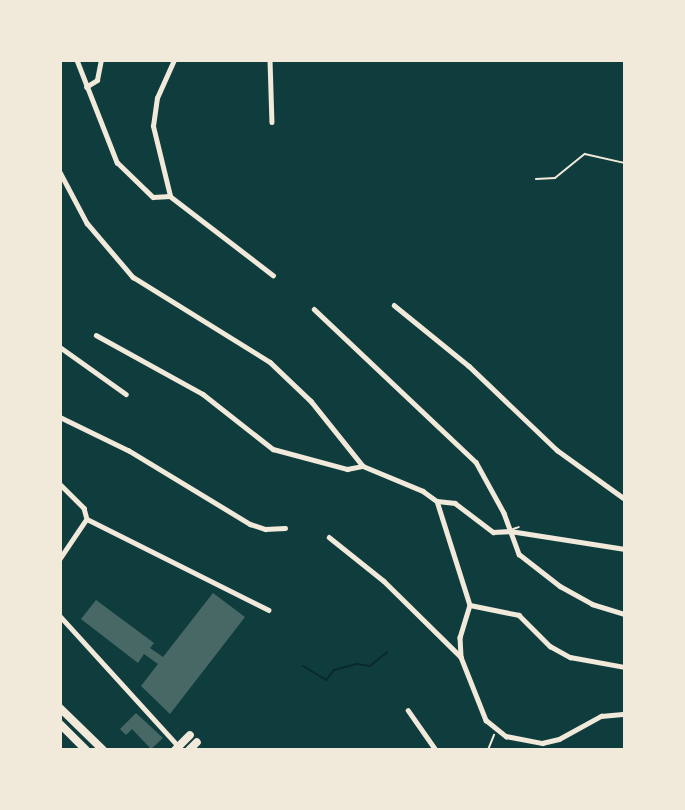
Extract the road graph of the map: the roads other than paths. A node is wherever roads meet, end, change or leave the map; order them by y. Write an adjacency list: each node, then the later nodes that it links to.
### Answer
1 (77, 60): 5 (street)
2 (101, 60): 5 (street)
3 (174, 60): 8 (street)
4 (270, 60): 6 (street)
5 (87, 87): 8 (street)
6 (272, 122)
7 (60, 172): 16 (street)
8 (170, 196): 9 (street)
9 (273, 275)
10 (394, 305): 18 (street)
11 (314, 309): 23 (street)
12 (96, 335): 16 (street)
13 (60, 347): 14 (street)
14 (126, 394)
15 (60, 417): 22 (street)
16 (363, 466): 19 (street)
17 (60, 484): 20 (street)
18 (625, 499)
19 (437, 501): 23 (street); 27 (street)
20 (87, 519): 26 (street); 28 (street)
21 (519, 527): 23 (lane)
22 (285, 528)
23 (510, 531): 25 (street); 29 (street)
24 (328, 537): 31 (street)
25 (625, 549)
26 (60, 559)
27 (470, 605): 31 (street); 32 (street)
28 (269, 610)
29 (625, 614)
30 (60, 616): 42 (street)
31 (461, 657): 35 (street)
32 (625, 667)
33 (60, 708): 40 (main road)
34 (408, 710): 44 (street)
35 (625, 714)
36 (60, 724): 39 (main road)
37 (190, 735): 41 (highway)
38 (197, 742): 43 (highway)
39 (86, 750)
40 (103, 750)
41 (175, 750)
42 (182, 750)
43 (189, 750)
44 (436, 750)

